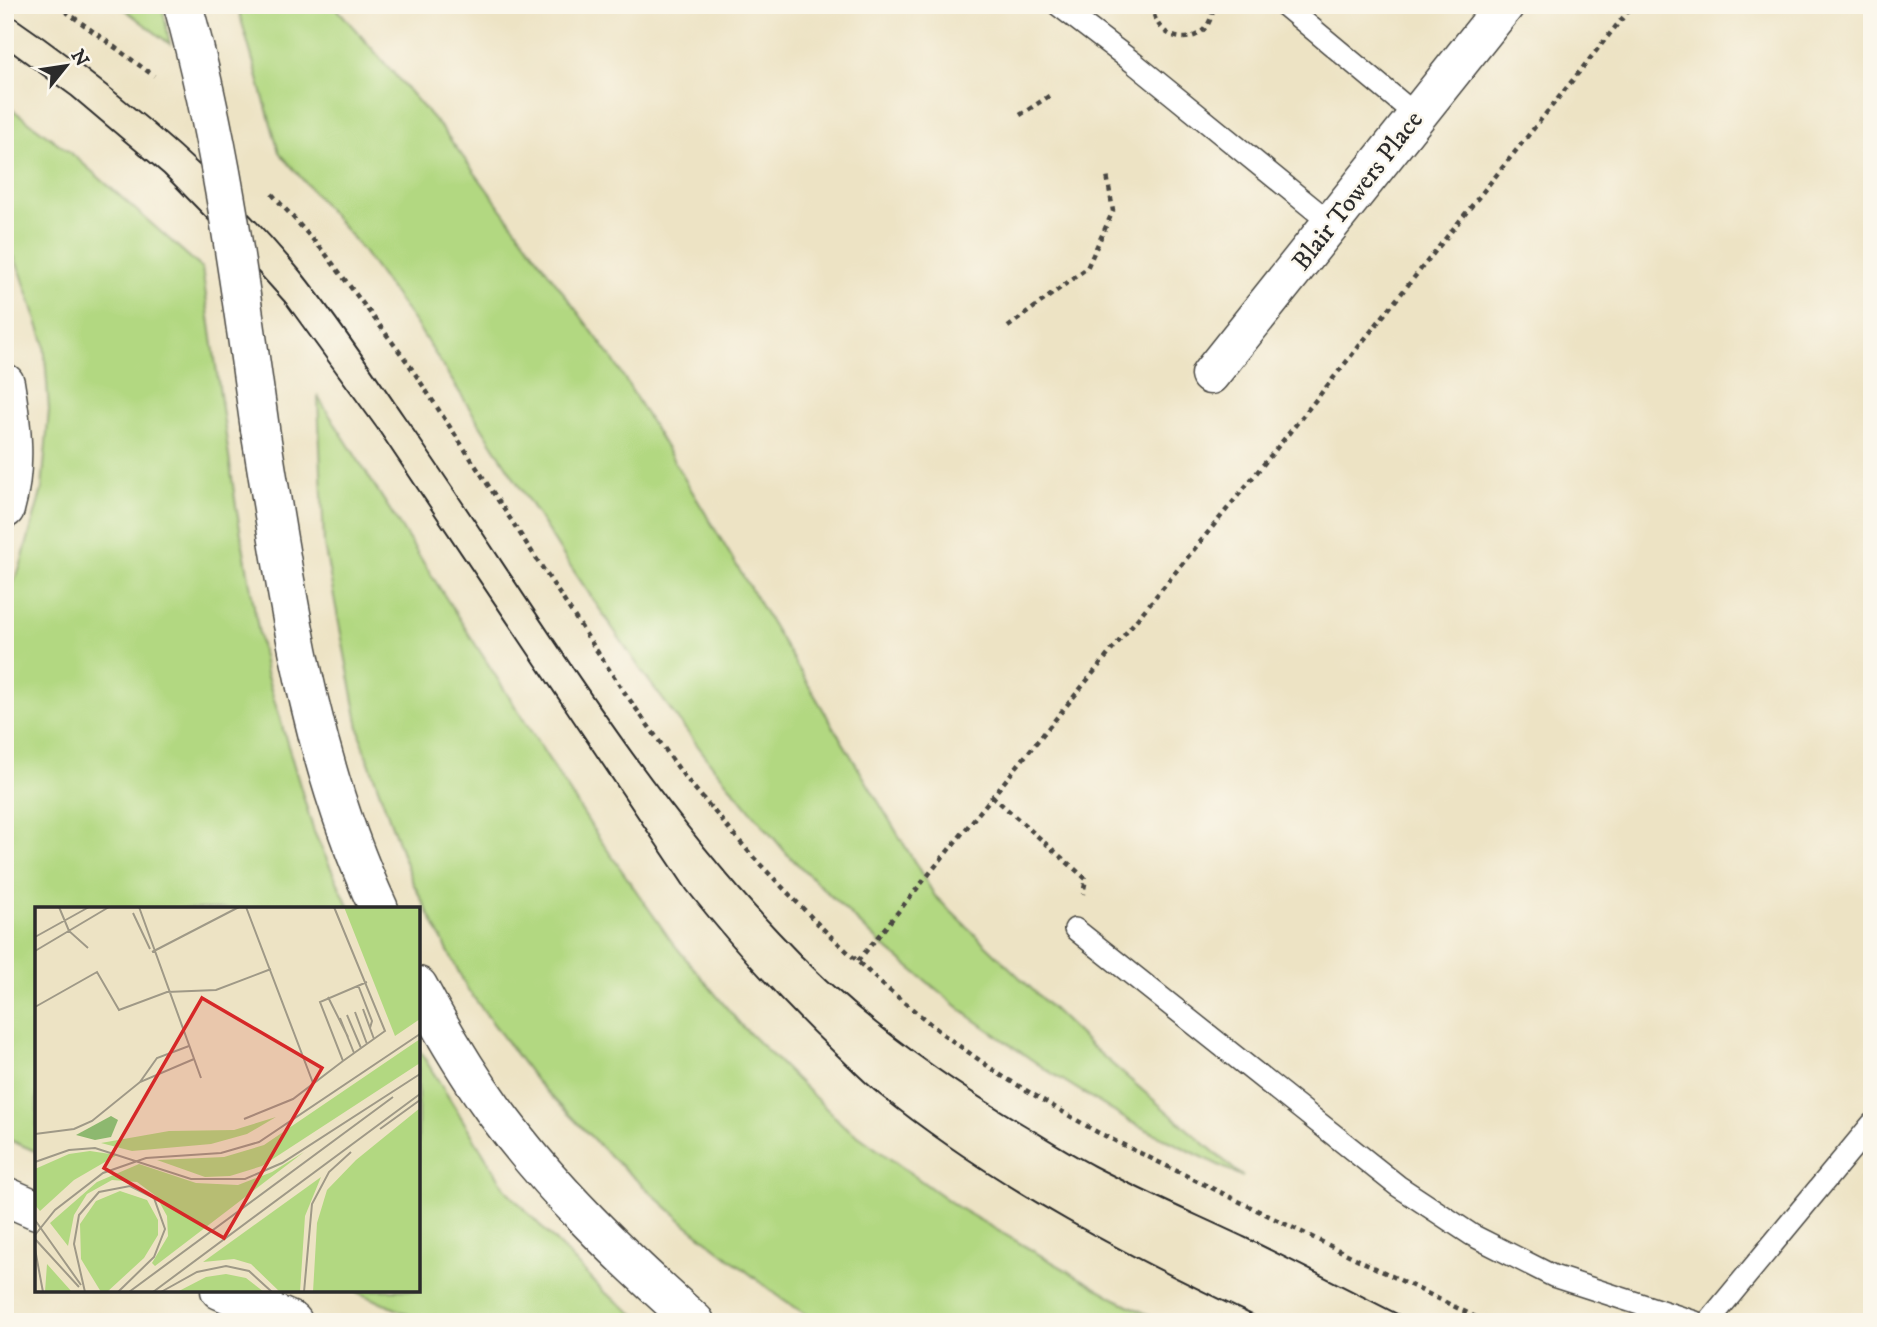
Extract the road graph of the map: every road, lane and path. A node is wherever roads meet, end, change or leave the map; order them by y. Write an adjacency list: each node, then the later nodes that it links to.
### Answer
1 (57, 5): 9 (path)
2 (183, 5): 21 (main road, bridge)
3 (1058, 5): 15 (lane)
4 (1152, 5): 5 (path)
5 (1213, 5)
6 (1284, 5): 12 (lane)
7 (1505, 5): 12 (main road, Blair Towers Place)
8 (1633, 5): 20 (path)
9 (162, 82)
10 (1049, 96): 11 (path)
11 (1020, 115)
12 (1417, 116): 15 (main road, Blair Towers Place)
13 (1107, 176): 16 (path)
14 (267, 188): 23 (path)
15 (1332, 224): 17 (main road, Blair Towers Place)
16 (1008, 327)
17 (1210, 375)
18 (5, 383): 19 (main road)
19 (5, 509)
20 (992, 796): 22 (path); 23 (path)
21 (378, 907)
22 (1075, 929): 32 (lane)
23 (858, 961): 31 (path)
24 (420, 989): 30 (main road)
25 (1872, 1124): 33 (lane)
26 (5, 1196): 27 (main road)
27 (35, 1209)
28 (225, 1292): 29 (main road)
29 (293, 1322)
30 (695, 1322)
31 (1486, 1322)
32 (1695, 1322)
33 (1708, 1322)

